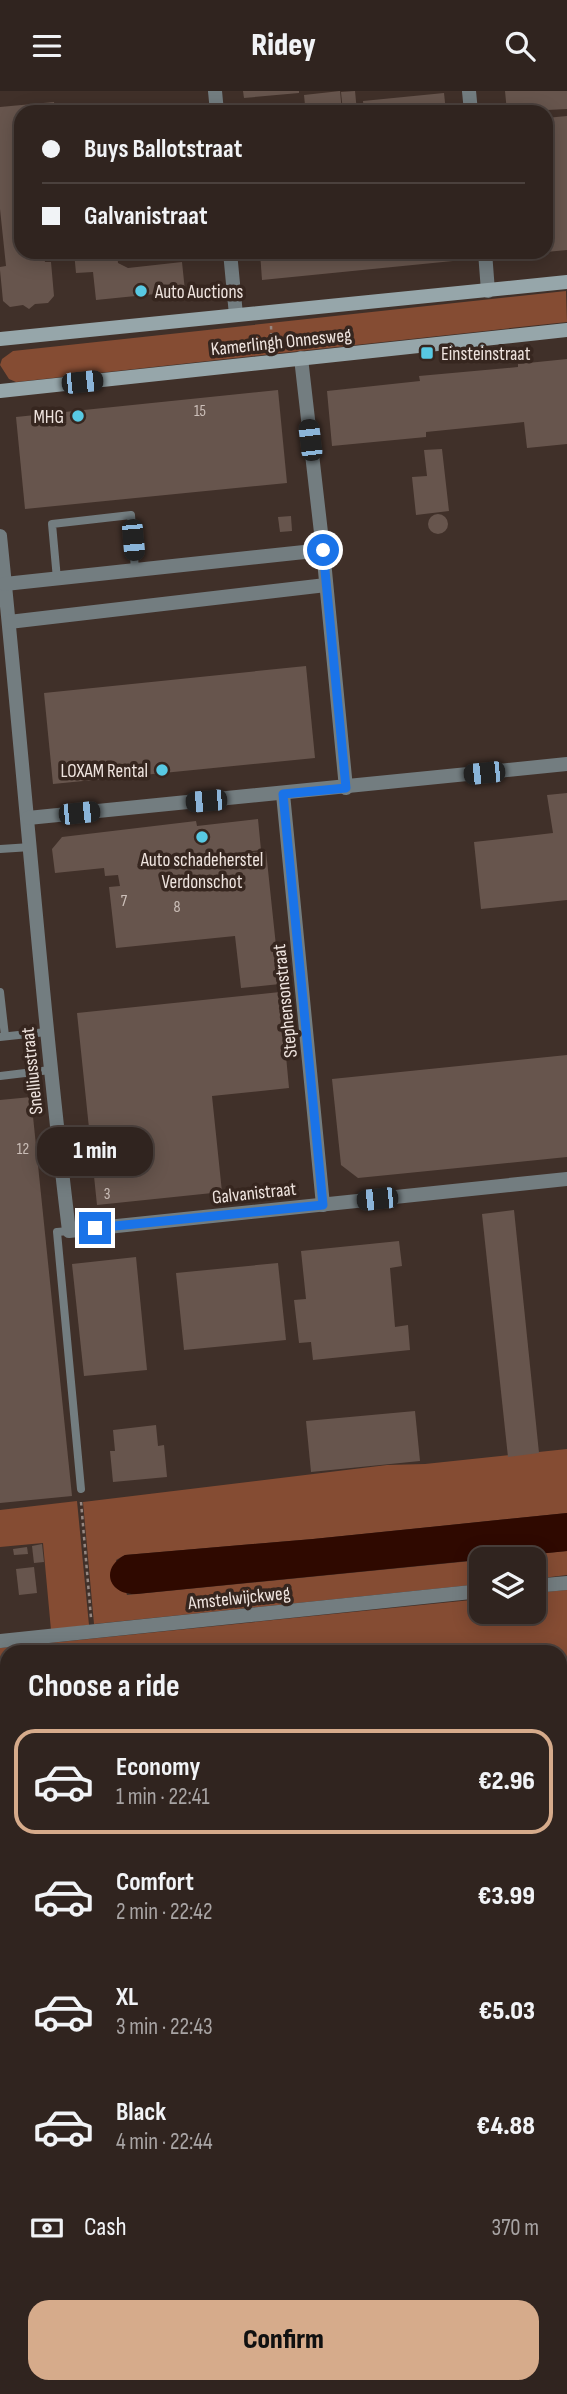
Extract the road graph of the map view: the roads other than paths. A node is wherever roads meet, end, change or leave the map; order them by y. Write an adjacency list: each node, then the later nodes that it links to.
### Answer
1 (231, 259): 5 (street)
2 (486, 259): 4 (street)
3 (567, 282): 4 (street, Kamerlingh Onnesweg)
4 (488, 291): 5 (street, Kamerlingh Onnesweg)
5 (236, 314): 7 (street, Kamerlingh Onnesweg)
6 (567, 330): 8 (street, Kamerlingh Onnesweg)
7 (0, 339)
8 (301, 358): 9 (street, Kamerlingh Onnesweg); 11 (street)
9 (0, 391)
10 (0, 536): 14 (street, Snelliusstraat)
11 (323, 550): 12 (street); 15 (street)
12 (135, 570): 13 (street); 13 (lane)
13 (57, 579): 14 (street)
14 (5, 584): 16 (street, Snelliusstraat)
15 (326, 585): 16 (street); 18 (street)
16 (9, 622): 20 (street, Snelliusstraat)
17 (567, 765): 18 (street)
18 (346, 788): 19 (street)
19 (283, 794): 20 (street); 29 (street, Stephensonstraat)
20 (29, 818): 21 (street, Snelliusstraat)
21 (31, 847): 22 (lane); 24 (street, Snelliusstraat)
22 (0, 849)
23 (0, 992): 25 (lane)
24 (46, 1032): 25 (lane); 26 (street, Snelliusstraat)
25 (2, 1036)
26 (50, 1070): 27 (lane); 30 (street, Snelliusstraat)
27 (0, 1076)
28 (567, 1179): 29 (street, Galvanistraat)
29 (323, 1205): 30 (street, Galvanistraat)
30 (69, 1231): 31 (lane, Snelliusstraat)
31 (80, 1489)
32 (567, 1583): 33 (street)
33 (546, 1585)
34 (469, 1592): 35 (street, Amstelwijckweg)
35 (0, 1641)

